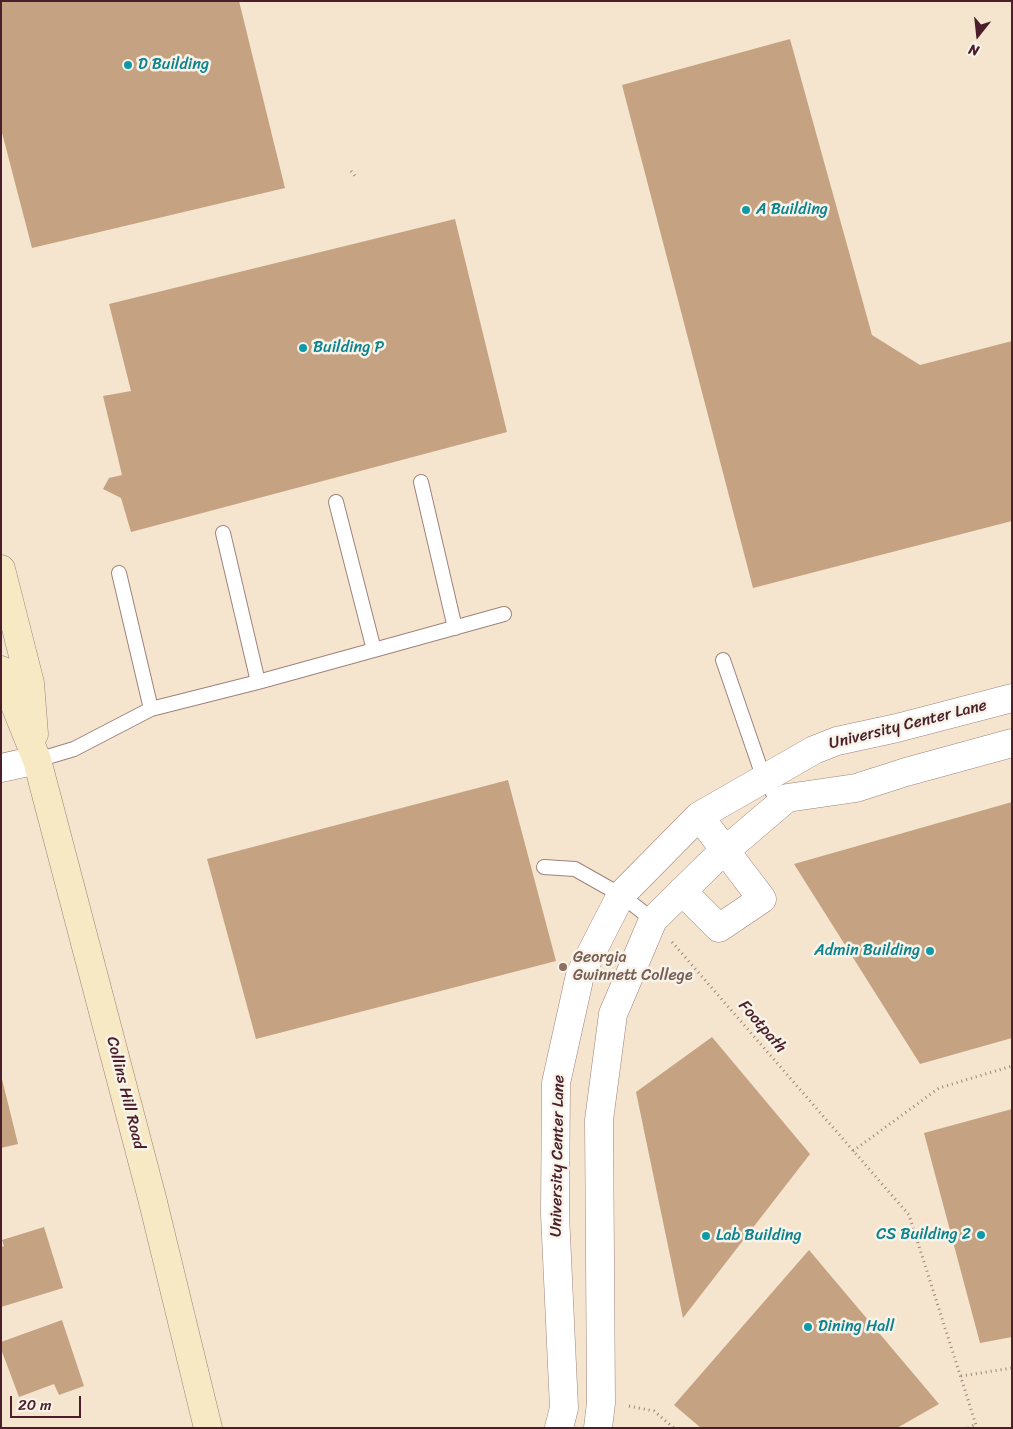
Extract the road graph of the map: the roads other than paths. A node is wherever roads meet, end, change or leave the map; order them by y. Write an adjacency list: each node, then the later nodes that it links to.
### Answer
1 (421, 482): 7 (lane)
2 (336, 502): 8 (lane)
3 (223, 532): 11 (lane)
4 (1, 569): 15 (street, Collins Hill Road)
5 (119, 573): 13 (lane)
6 (504, 614): 7 (lane)
7 (455, 628): 8 (lane)
8 (374, 650): 11 (lane)
9 (723, 660): 17 (lane)
10 (1, 670): 15 (street, Collins Hill Road)
11 (258, 682): 13 (lane)
12 (1012, 698): 17 (street, University Center Lane)
13 (151, 710): 15 (lane)
14 (1012, 743): 18 (street)
15 (37, 760): 16 (street); 25 (street, Collins Hill Road)
16 (1, 768)
17 (764, 778): 18 (lane); 19 (street, University Center Lane)
18 (780, 804): 20 (street)
19 (699, 816): 20 (street); 23 (street, University Center Lane)
20 (725, 851): 22 (street); 22 (street)
21 (544, 867): 23 (lane)
22 (682, 891): 24 (street)
23 (621, 895): 24 (lane); 26 (street, University Center Lane)
24 (653, 920): 27 (street)
25 (208, 1428)
26 (559, 1428)
27 (598, 1428)

